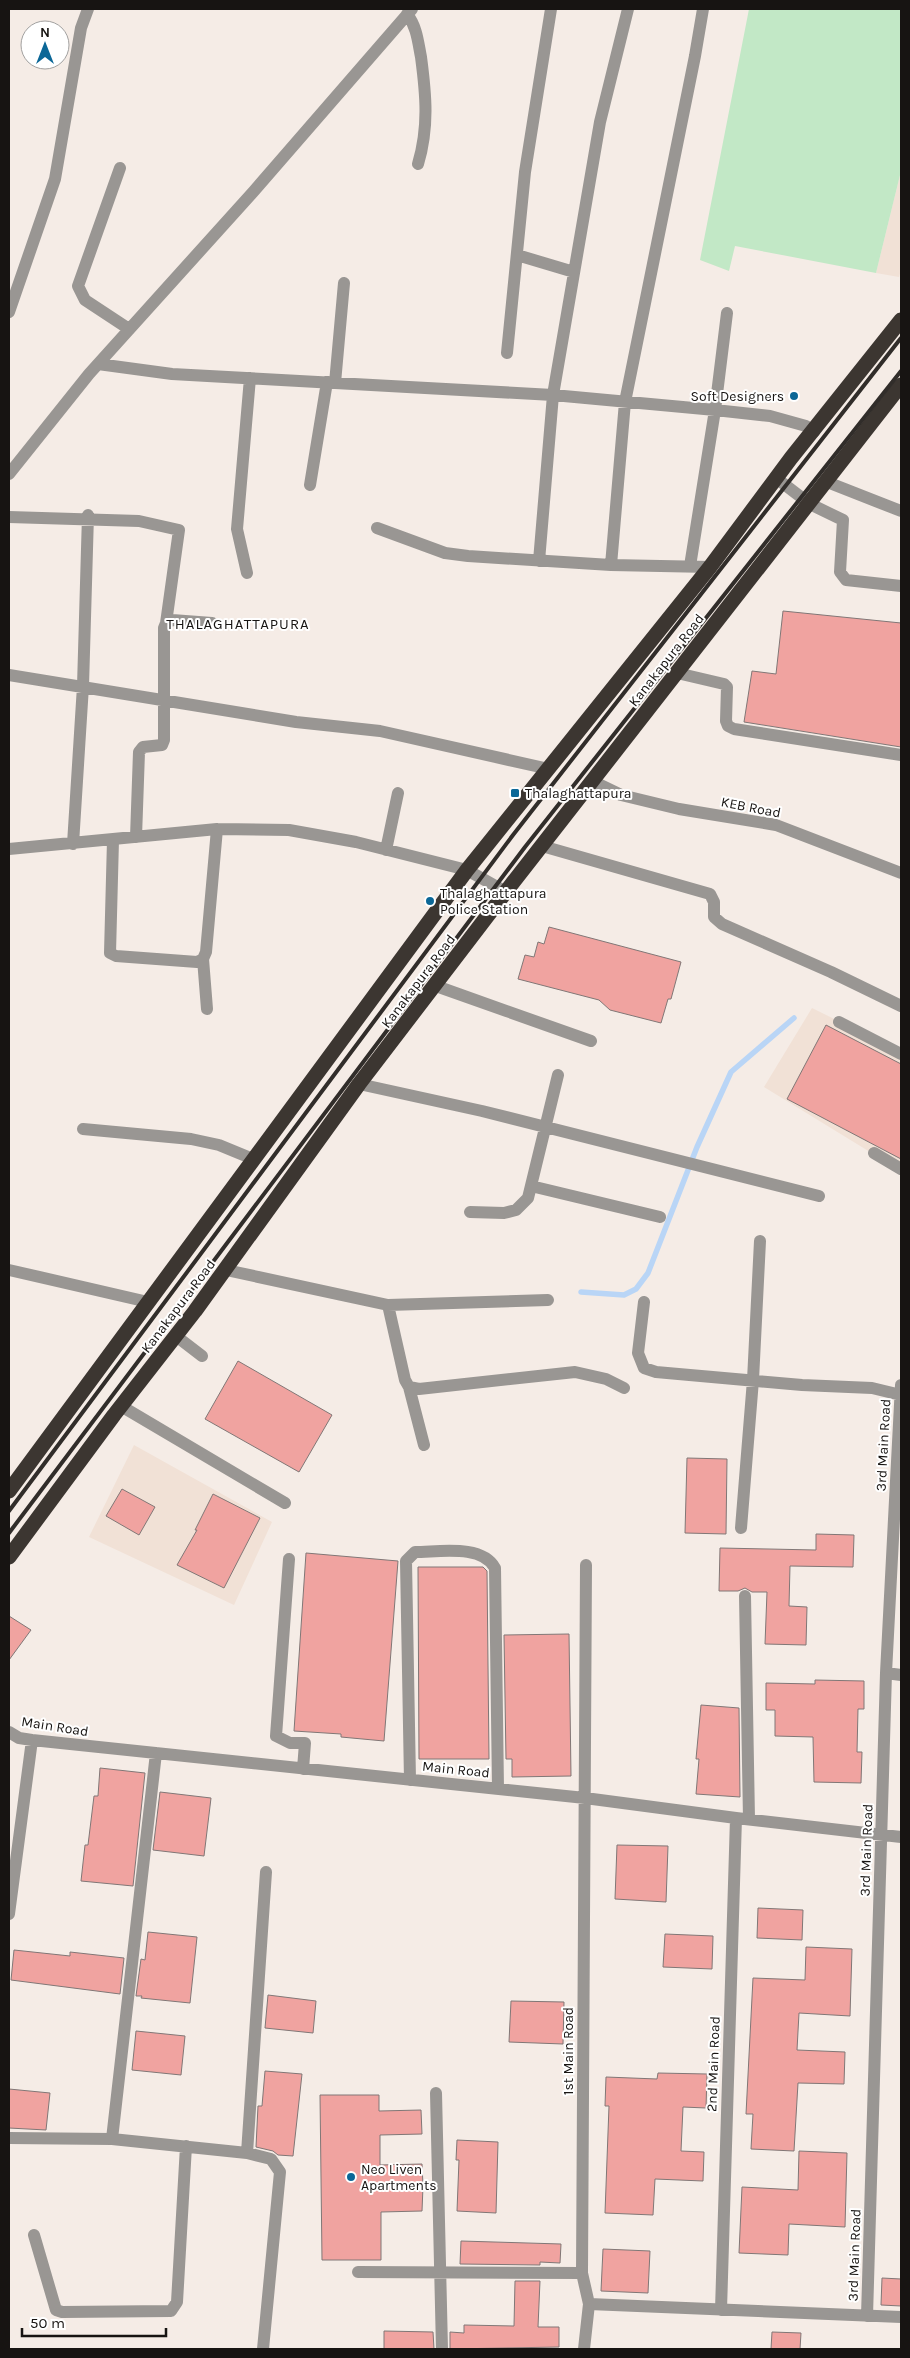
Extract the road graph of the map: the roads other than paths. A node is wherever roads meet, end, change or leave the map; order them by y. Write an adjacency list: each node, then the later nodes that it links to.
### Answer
1 (88, 9): 11 (street)
2 (551, 9): 8 (street)
3 (628, 9): 9 (street)
4 (703, 9): 21 (street)
5 (410, 11): 6 (street); 14 (street)
6 (418, 164)
7 (120, 168): 14 (street)
8 (517, 255): 9 (street); 15 (street)
9 (574, 272): 20 (street)
10 (344, 283): 18 (street)
11 (9, 312)
12 (727, 313): 22 (street)
13 (901, 320): 23 (highway, Kanakapura Road)
14 (129, 330): 16 (street)
15 (507, 353)
16 (98, 364): 17 (street); 24 (street)
17 (250, 378): 18 (street); 37 (street)
18 (331, 382): 20 (street); 27 (street)
19 (901, 385): 26 (highway, Kanakapura Road)
20 (553, 395): 21 (street); 33 (street)
21 (625, 402): 22 (street); 34 (street)
22 (715, 410): 23 (street); 35 (street)
23 (814, 432): 25 (highway, Kanakapura Road)
24 (9, 474)
25 (776, 478): 28 (street); 36 (highway, Kanakapura Road)
26 (827, 482): 28 (highway, Kanakapura Road); 29 (street)
27 (310, 485)
28 (810, 504): 38 (street); 41 (highway, Kanakapura Road)
29 (901, 511)
30 (9, 517): 31 (street)
31 (88, 518): 39 (street); 43 (street)
32 (377, 528): 33 (street)
33 (539, 561): 34 (street)
34 (611, 565): 35 (street)
35 (690, 566): 36 (street)
36 (710, 567): 46 (highway, Kanakapura Road)
37 (247, 573)
38 (901, 586)
39 (166, 623): 40 (street); 44 (street)
40 (212, 623)
41 (677, 673): 45 (street); 47 (highway, Kanakapura Road)
42 (9, 675): 43 (street)
43 (83, 686): 44 (street); 52 (street)
44 (163, 699): 46 (street); 50 (street)
45 (901, 755)
46 (549, 769): 56 (highway, Kanakapura Road)
47 (592, 781): 53 (highway, Kanakapura Road); 57 (street, KEB Road)
48 (398, 792): 55 (street)
49 (217, 829): 50 (street); 55 (street); 59 (street)
50 (136, 838): 51 (street)
51 (113, 840): 52 (street); 59 (street)
52 (73, 844): 54 (street)
53 (542, 846): 58 (highway, Kanakapura Road); 61 (street)
54 (9, 849)
55 (386, 850): 56 (street)
56 (467, 870): 58 (street); 71 (highway, Kanakapura Road)
57 (901, 873)
58 (506, 892): 60 (highway, Kanakapura Road)
59 (203, 959): 62 (street)
60 (436, 986): 64 (street); 67 (highway, Kanakapura Road)
61 (901, 1006)
62 (207, 1009)
63 (838, 1022): 65 (street)
64 (591, 1041)
65 (901, 1054)
66 (558, 1075): 68 (street)
67 (359, 1084): 68 (street); 79 (highway, Kanakapura Road)
68 (544, 1127): 73 (street); 74 (street)
69 (83, 1129): 71 (street)
70 (874, 1153): 72 (street)
71 (254, 1159): 81 (highway, Kanakapura Road)
72 (901, 1169)
73 (531, 1186): 75 (street); 76 (street)
74 (818, 1196)
75 (470, 1212)
76 (660, 1217)
77 (760, 1241): 86 (street)
78 (9, 1270): 81 (street)
79 (226, 1270): 83 (street); 84 (highway, Kanakapura Road)
80 (548, 1300): 83 (street)
81 (148, 1302): 92 (highway, Kanakapura Road)
82 (644, 1302): 86 (street)
83 (388, 1305): 87 (street)
84 (176, 1336): 85 (street); 90 (highway, Kanakapura Road)
85 (202, 1356)
86 (753, 1380): 89 (street); 94 (street)
87 (409, 1387): 88 (street); 91 (street)
88 (624, 1388)
89 (901, 1392): 99 (street, 3rd Main Road)
90 (121, 1406): 93 (street); 95 (highway, Kanakapura Road)
91 (424, 1445)
92 (9, 1492)
93 (285, 1503)
94 (741, 1528)
95 (9, 1557)
96 (290, 1558): 104 (street)
97 (586, 1565): 107 (street, 1st Main Road)
98 (745, 1596): 109 (street)
99 (886, 1673): 100 (street); 110 (street, 3rd Main Road)
100 (901, 1675)
101 (9, 1732): 102 (street, Main Road)
102 (32, 1740): 103 (street, Main Road); 113 (street)
103 (156, 1753): 104 (street, Main Road); 116 (street)
104 (303, 1769): 105 (street, Main Road)
105 (410, 1780): 106 (street, Main Road); 106 (street)
106 (498, 1789): 107 (street, Main Road)
107 (585, 1798): 108 (street, Main Road); 122 (street, 1st Main Road)
108 (736, 1818): 109 (street, Main Road); 124 (street, 2nd Main Road)
109 (749, 1819): 110 (street, Main Road)
110 (882, 1834): 111 (street, Main Road); 125 (street, 3rd Main Road)
111 (901, 1836)
112 (266, 1872): 118 (street)
113 (9, 1914)
114 (436, 2093): 121 (street)
115 (9, 2138): 116 (street)
116 (112, 2139): 117 (street)
117 (186, 2146): 118 (street); 119 (street)
118 (247, 2153): 127 (street)
119 (34, 2235)
120 (358, 2272): 121 (street)
121 (441, 2272): 122 (street); 128 (street)
122 (582, 2273): 123 (street, 1st Main Road)
123 (589, 2304): 124 (street); 129 (street, 1st Main Road)
124 (721, 2310): 125 (street)
125 (867, 2316): 126 (street)
126 (901, 2318)
127 (263, 2349)
128 (442, 2349)
129 (584, 2349)

